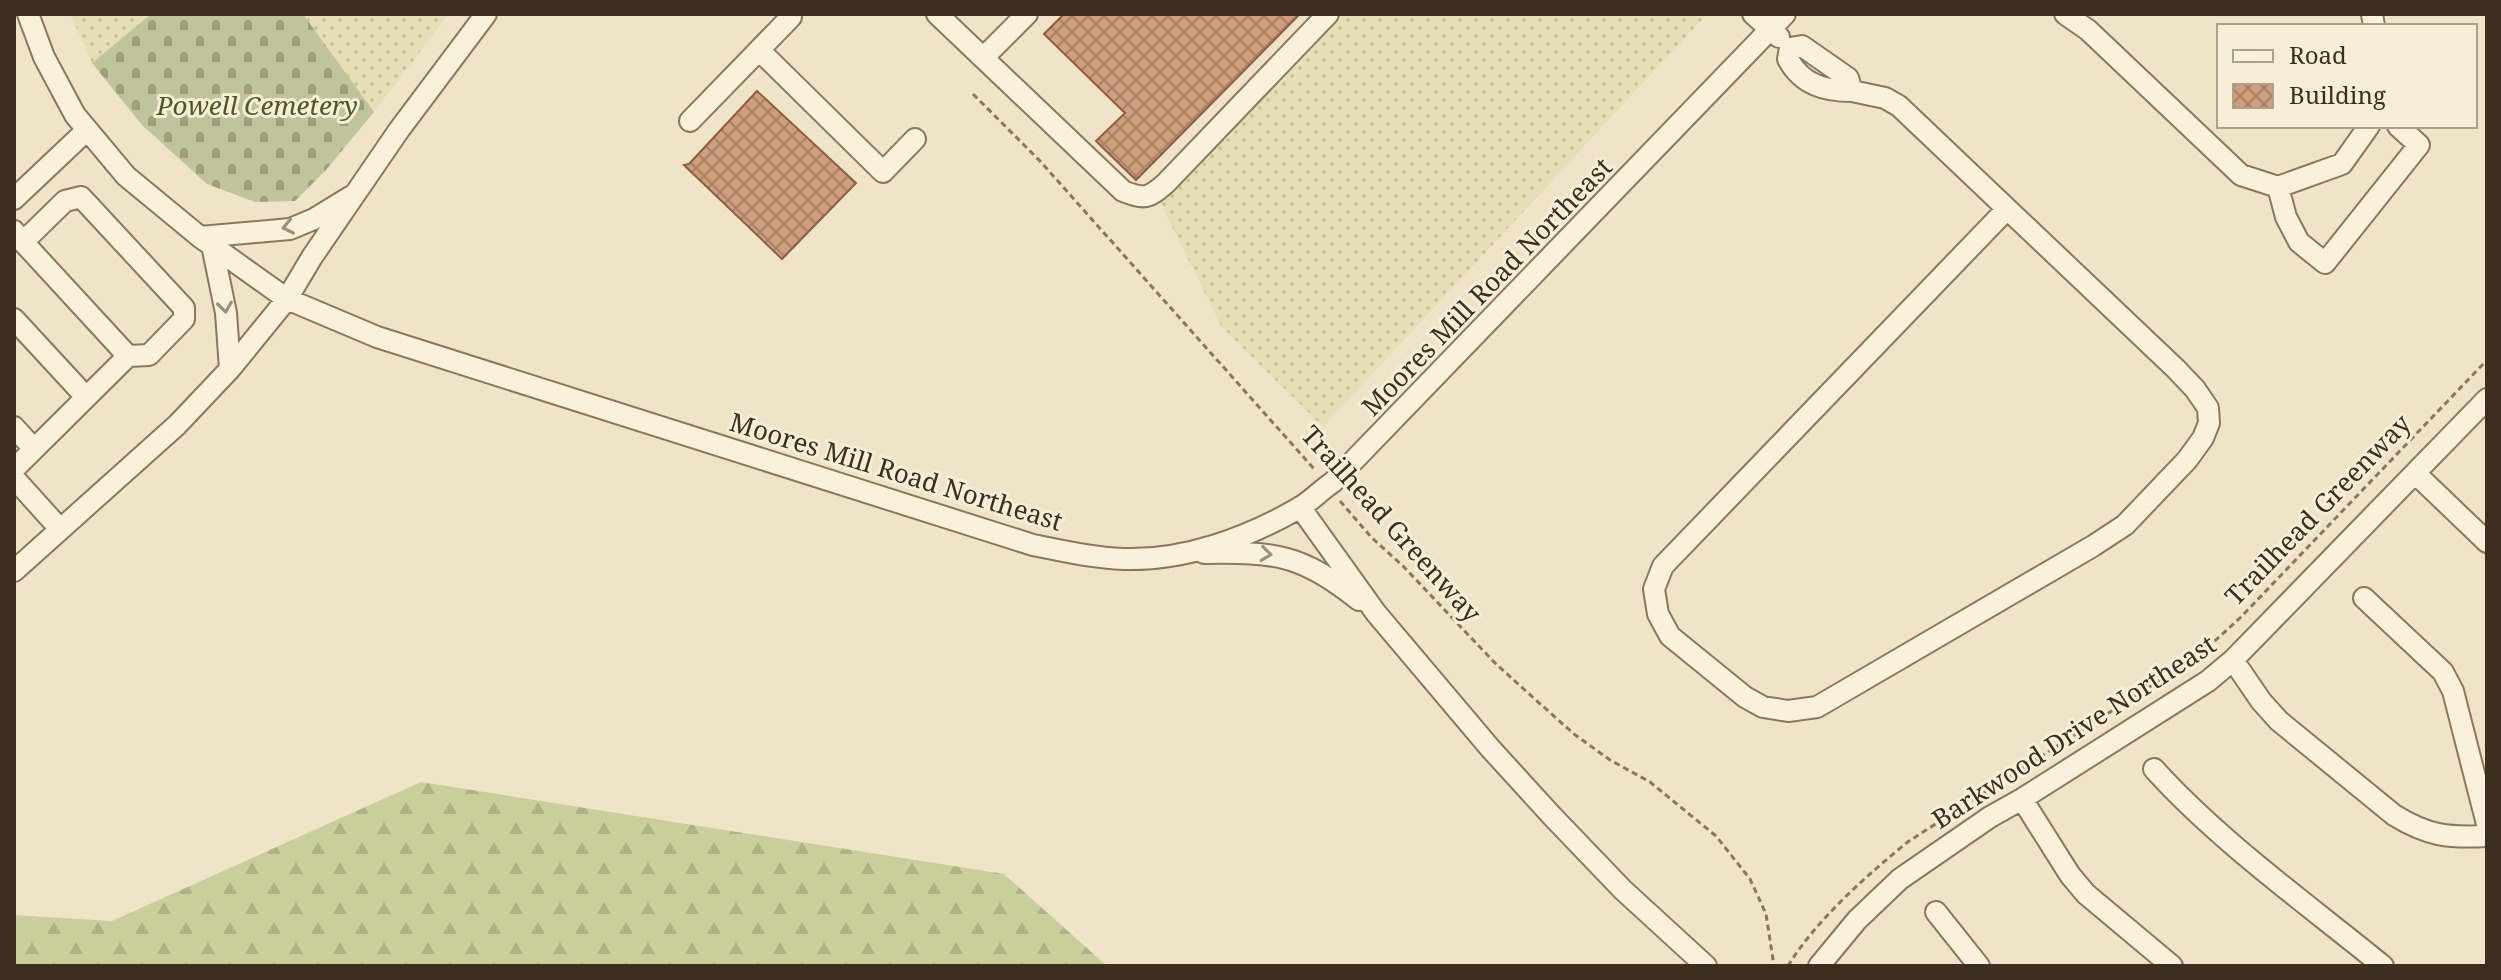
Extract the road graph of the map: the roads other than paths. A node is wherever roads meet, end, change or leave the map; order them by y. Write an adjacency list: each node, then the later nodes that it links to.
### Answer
1 (28, 14): 16 (street, Moores Mill Road Northeast)
2 (486, 14): 19 (street)
3 (937, 14): 12 (street)
4 (1027, 14): 12 (street)
5 (1328, 14): 12 (street)
6 (1753, 14): 10 (street)
7 (1785, 14): 10 (street, Moores Mill Road Northeast)
8 (2065, 14): 18 (street)
9 (791, 17): 11 (street)
10 (1771, 29): 21 (street); 35 (street, Moores Mill Road Northeast)
11 (759, 50): 13 (street); 17 (street)
12 (983, 58)
13 (690, 121)
14 (2368, 128): 18 (street)
15 (2400, 128): 18 (street)
16 (87, 130): 20 (street); 23 (street, Moores Mill Road Northeast)
17 (915, 139)
18 (2278, 187)
19 (357, 192): 23 (street, one-way to 23); 24 (street)
20 (14, 199)
21 (2007, 209): 21 (street)
22 (19, 237): 26 (street); 26 (street)
23 (206, 241): 24 (street, Moores Mill Road Northeast); 27 (street, one-way to 27)
24 (287, 299): 27 (street); 38 (street, Moores Mill Road Northeast)
25 (14, 319): 28 (street)
26 (128, 356): 28 (street)
27 (230, 369): 36 (street)
28 (86, 397): 31 (street)
29 (2487, 399): 33 (street, Barkwood Drive Northeast)
30 (14, 427): 31 (street)
31 (34, 449): 32 (street)
32 (14, 469)
33 (2415, 473): 37 (street); 42 (street, Barkwood Drive Northeast)
34 (14, 478): 36 (street)
35 (1300, 507): 38 (street, Moores Mill Road Northeast); 41 (street)
36 (60, 529): 39 (street)
37 (2487, 542)
38 (1188, 553): 41 (street, one-way to 41)
39 (14, 571)
40 (2364, 598): 45 (street)
41 (1376, 613): 48 (street)
42 (2233, 660): 44 (street, Barkwood Drive Northeast); 46 (street)
43 (2154, 769): 52 (street)
44 (2022, 799): 49 (street, Barkwood Drive Northeast); 51 (street)
45 (2487, 824)
46 (2487, 836)
47 (1936, 912): 50 (street)
48 (1706, 966)
49 (1819, 966)
50 (1979, 966)
51 (2172, 966)
52 (2383, 966)

